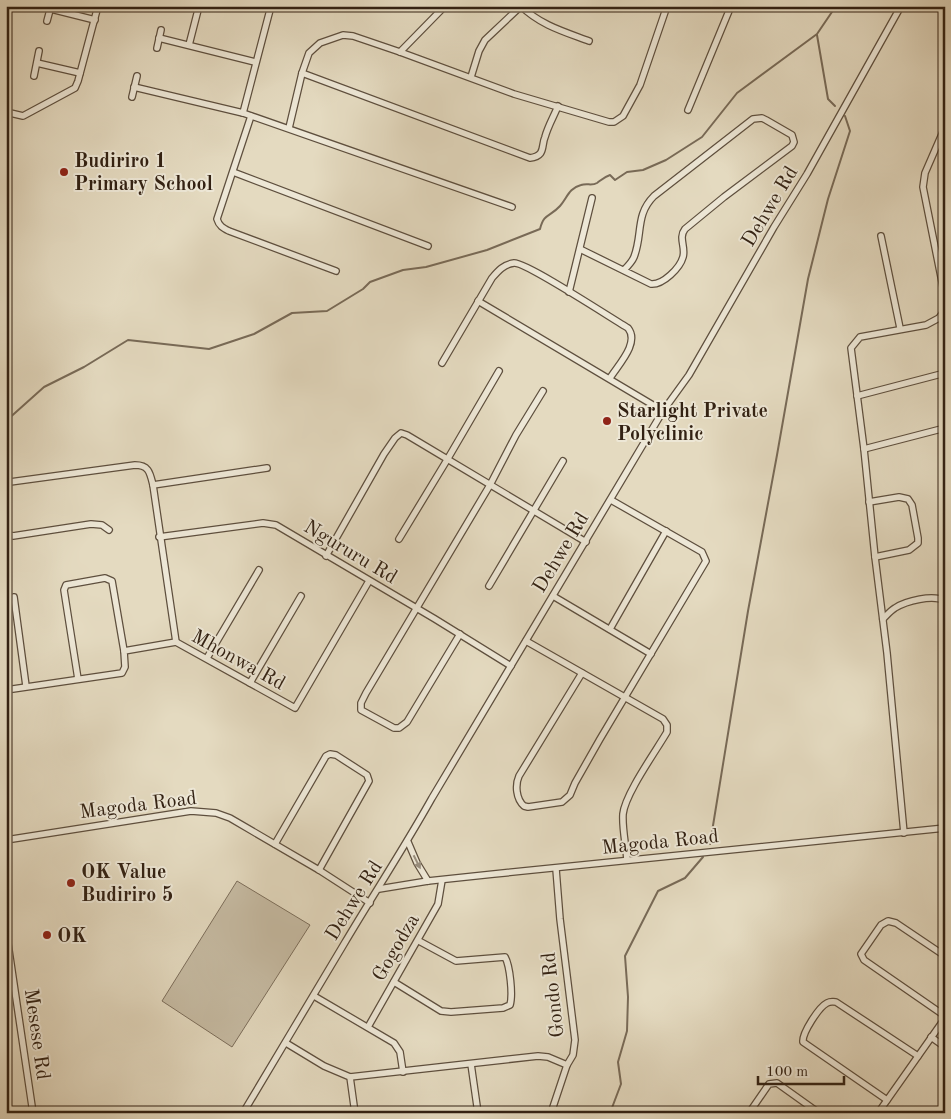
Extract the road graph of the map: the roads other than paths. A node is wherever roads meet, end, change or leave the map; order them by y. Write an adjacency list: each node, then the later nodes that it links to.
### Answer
1 (98, 6): 10 (street)
2 (199, 6): 15 (street)
3 (271, 6): 19 (street)
4 (445, 6): 18 (street)
5 (521, 6): 14 (street); 25 (street)
6 (667, 6): 28 (street)
7 (730, 6): 29 (street)
8 (901, 6): 54 (street, Dehwe Rd)
9 (51, 8): 10 (street); 11 (street)
10 (95, 20): 21 (street)
11 (47, 21)
12 (161, 30): 13 (street)
13 (159, 38): 15 (street); 16 (street)
14 (589, 41)
15 (189, 45): 19 (street)
16 (156, 48)
17 (39, 51): 20 (street)
18 (400, 52): 22 (street); 25 (street)
19 (255, 62): 31 (street)
20 (37, 63): 21 (street); 23 (street)
21 (80, 73): 30 (street)
22 (302, 73): 28 (street); 34 (street)
23 (34, 76)
24 (137, 76): 26 (street)
25 (471, 77): 28 (street)
26 (134, 87): 27 (street); 31 (street)
27 (132, 97)
28 (558, 106)
29 (688, 110)
30 (6, 112)
31 (243, 113): 32 (street)
32 (251, 116): 34 (street); 35 (street)
33 (945, 127): 44 (street)
34 (289, 128): 37 (street)
35 (233, 172): 39 (street); 42 (street)
36 (592, 198): 40 (street)
37 (512, 207)
38 (881, 236): 47 (street)
39 (428, 246)
40 (580, 248): 41 (street); 43 (street)
41 (624, 270): 41 (street)
42 (336, 271)
43 (569, 292): 45 (street); 51 (street)
44 (945, 297)
45 (478, 301): 48 (street); 51 (street)
46 (945, 310): 47 (street)
47 (900, 328): 53 (street)
48 (442, 363)
49 (499, 371): 57 (street)
50 (945, 373): 53 (street)
51 (610, 378): 54 (street)
52 (542, 391): 62 (street)
53 (857, 396): 56 (street)
54 (663, 411): 63 (street, Dehwe Rd)
55 (945, 428): 56 (street)
56 (864, 449): 64 (street)
57 (447, 460): 62 (street); 70 (street); 72 (street)
58 (563, 461): 65 (street)
59 (267, 468): 61 (street)
60 (6, 485): 61 (street)
61 (153, 485): 69 (street)
62 (490, 485): 65 (street); 81 (street)
63 (611, 500): 67 (street); 71 (street, Dehwe Rd)
64 (869, 502): 73 (street); 73 (street)
65 (534, 510): 71 (street); 76 (street)
66 (108, 530): 68 (street)
67 (666, 531): 83 (street); 88 (street)
68 (6, 534)
69 (159, 537): 72 (street, Ngururu Rd); 86 (street)
70 (399, 539)
71 (586, 542): 78 (street, Dehwe Rd)
72 (326, 556): 75 (street, Ngururu Rd)
73 (875, 557): 82 (street)
74 (259, 570): 89 (street)
75 (368, 581): 81 (street, Ngururu Rd); 93 (street, Mhonwa Rd)
76 (489, 586)
77 (301, 596): 93 (street)
78 (553, 596): 83 (street); 85 (street, Dehwe Rd)
79 (14, 598): 94 (street)
80 (945, 601): 82 (street)
81 (416, 608): 84 (street, Ngururu Rd); 84 (street)
82 (883, 619): 98 (street)
83 (610, 629): 88 (street)
84 (460, 634): 90 (street, Ngururu Rd)
85 (526, 641): 90 (street, Dehwe Rd); 91 (street)
86 (176, 642): 87 (street, Mhonwa Rd); 89 (street, Mhonwa Rd)
87 (124, 651): 92 (street); 92 (street)
88 (651, 654): 96 (street)
89 (207, 658): 93 (street, Mhonwa Rd)
90 (511, 666): 100 (street, Dehwe Rd)
91 (582, 673): 96 (street); 96 (street)
92 (78, 679): 94 (street)
93 (250, 683)
94 (26, 686): 95 (street)
95 (6, 690)
96 (624, 698): 102 (street)
97 (945, 828): 98 (street, Magoda Road)
98 (904, 833): 102 (street, Magoda Road)
99 (6, 840): 101 (street, Magoda Road)
100 (408, 842): 106 (street, one-way to 106); 107 (street, Dehwe Rd)
101 (275, 844): 104 (street, Magoda Road); 104 (street)
102 (627, 860): 103 (street, Magoda Road)
103 (556, 869): 105 (street, Magoda Road); 121 (street, Gondo Rd)
104 (319, 870): 108 (street, Magoda Road)
105 (442, 880): 106 (street, Magoda Road); 110 (street, Gogodza)
106 (428, 882): 107 (street, Magoda Road)
107 (378, 889): 108 (street, Dehwe Rd)
108 (370, 903): 113 (street, Dehwe Rd)
109 (6, 930): 125 (street, Mesese Rd)
110 (419, 941): 112 (street, Gogodza); 112 (street)
111 (945, 956): 114 (street)
112 (394, 982): 115 (street, Gogodza)
113 (314, 996): 115 (street); 117 (street, Dehwe Rd)
114 (945, 1017): 116 (street)
115 (368, 1026): 122 (street)
116 (931, 1037): 118 (street); 119 (street)
117 (286, 1043): 123 (street); 126 (street, Dehwe Rd)
118 (945, 1047)
119 (918, 1056): 124 (street); 124 (street)
120 (471, 1064): 121 (street); 122 (street); 128 (street)
121 (567, 1065): 129 (street, Gondo Rd)
122 (403, 1072): 123 (street)
123 (350, 1077): 127 (street)
124 (887, 1100): 132 (street)
125 (33, 1113)
126 (242, 1113)
127 (355, 1113)
128 (478, 1113)
129 (551, 1113)
130 (750, 1113): 131 (street)
131 (819, 1113)
132 (878, 1113)

